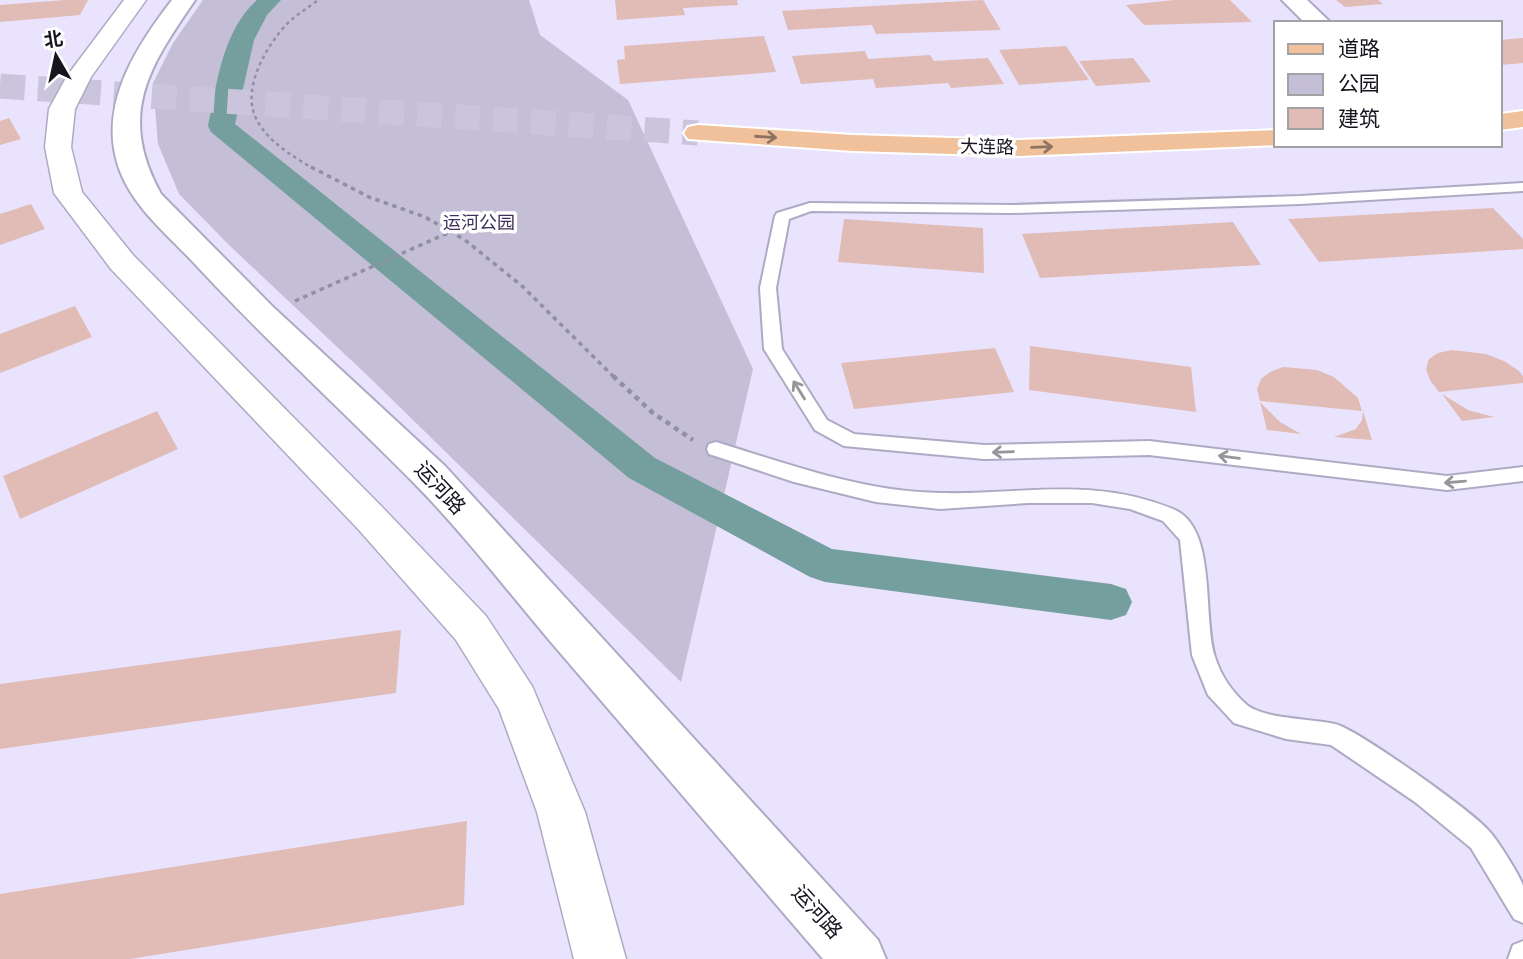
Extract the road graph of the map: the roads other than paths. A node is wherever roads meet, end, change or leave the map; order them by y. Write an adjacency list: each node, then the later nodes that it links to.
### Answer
1 (135, 0): 15 (street)
2 (184, 0): 16 (street, 运河路)
3 (1293, 0): 4 (street)
4 (1317, 21)
5 (1523, 119): 6 (main road)
6 (1502, 122)
7 (1502, 131): 8 (main road)
8 (1523, 131)
9 (698, 133): 10 (main road, 大连路, one-way to 10)
10 (1274, 138)
11 (1523, 187): 13 (lane, one-way to 11)
12 (716, 449): 14 (lane)
13 (1523, 474)
14 (1523, 911)
15 (600, 959)
16 (859, 959)

